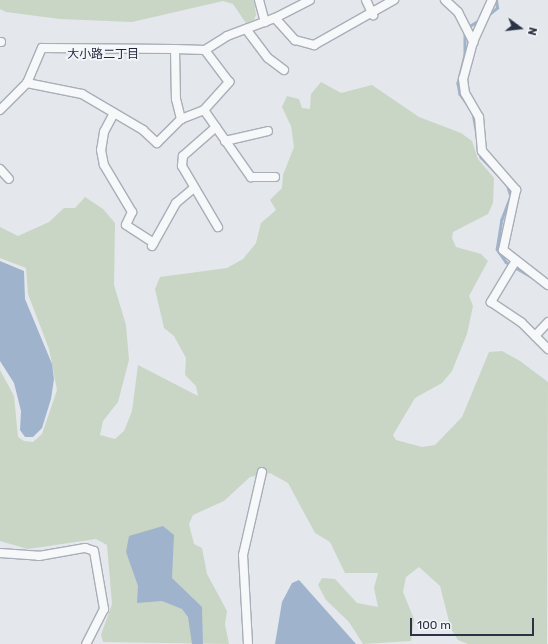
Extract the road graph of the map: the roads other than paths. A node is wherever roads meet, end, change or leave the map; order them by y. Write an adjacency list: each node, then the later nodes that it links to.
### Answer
1 (259, 0): 9 (street)
2 (310, 0): 8 (street)
3 (366, 0): 7 (street)
4 (394, 0): 7 (street)
5 (445, 0): 11 (street)
6 (492, 0): 11 (street)
7 (374, 15): 8 (street)
8 (275, 18): 9 (street)
9 (265, 22): 10 (street)
10 (246, 29): 13 (street); 14 (street)
11 (473, 42): 28 (street)
12 (175, 49): 13 (street); 15 (street); 19 (street)
13 (205, 50): 17 (street)
14 (284, 70)
15 (27, 83): 16 (street); 18 (street)
16 (0, 110)
17 (204, 110): 19 (street); 20 (street)
18 (114, 113): 19 (street); 26 (street)
19 (181, 119)
20 (216, 127): 22 (street); 26 (street)
21 (268, 131): 22 (street)
22 (225, 141): 24 (street)
23 (0, 169): 25 (street)
24 (275, 177)
25 (9, 179)
26 (194, 188): 27 (street)
27 (218, 227)
28 (515, 262): 29 (street); 31 (street)
29 (548, 285)
30 (548, 322): 31 (street)
31 (535, 336): 32 (street)
32 (548, 349)
33 (262, 472): 36 (street)
34 (0, 553): 35 (street)
35 (86, 644)
36 (248, 644)

